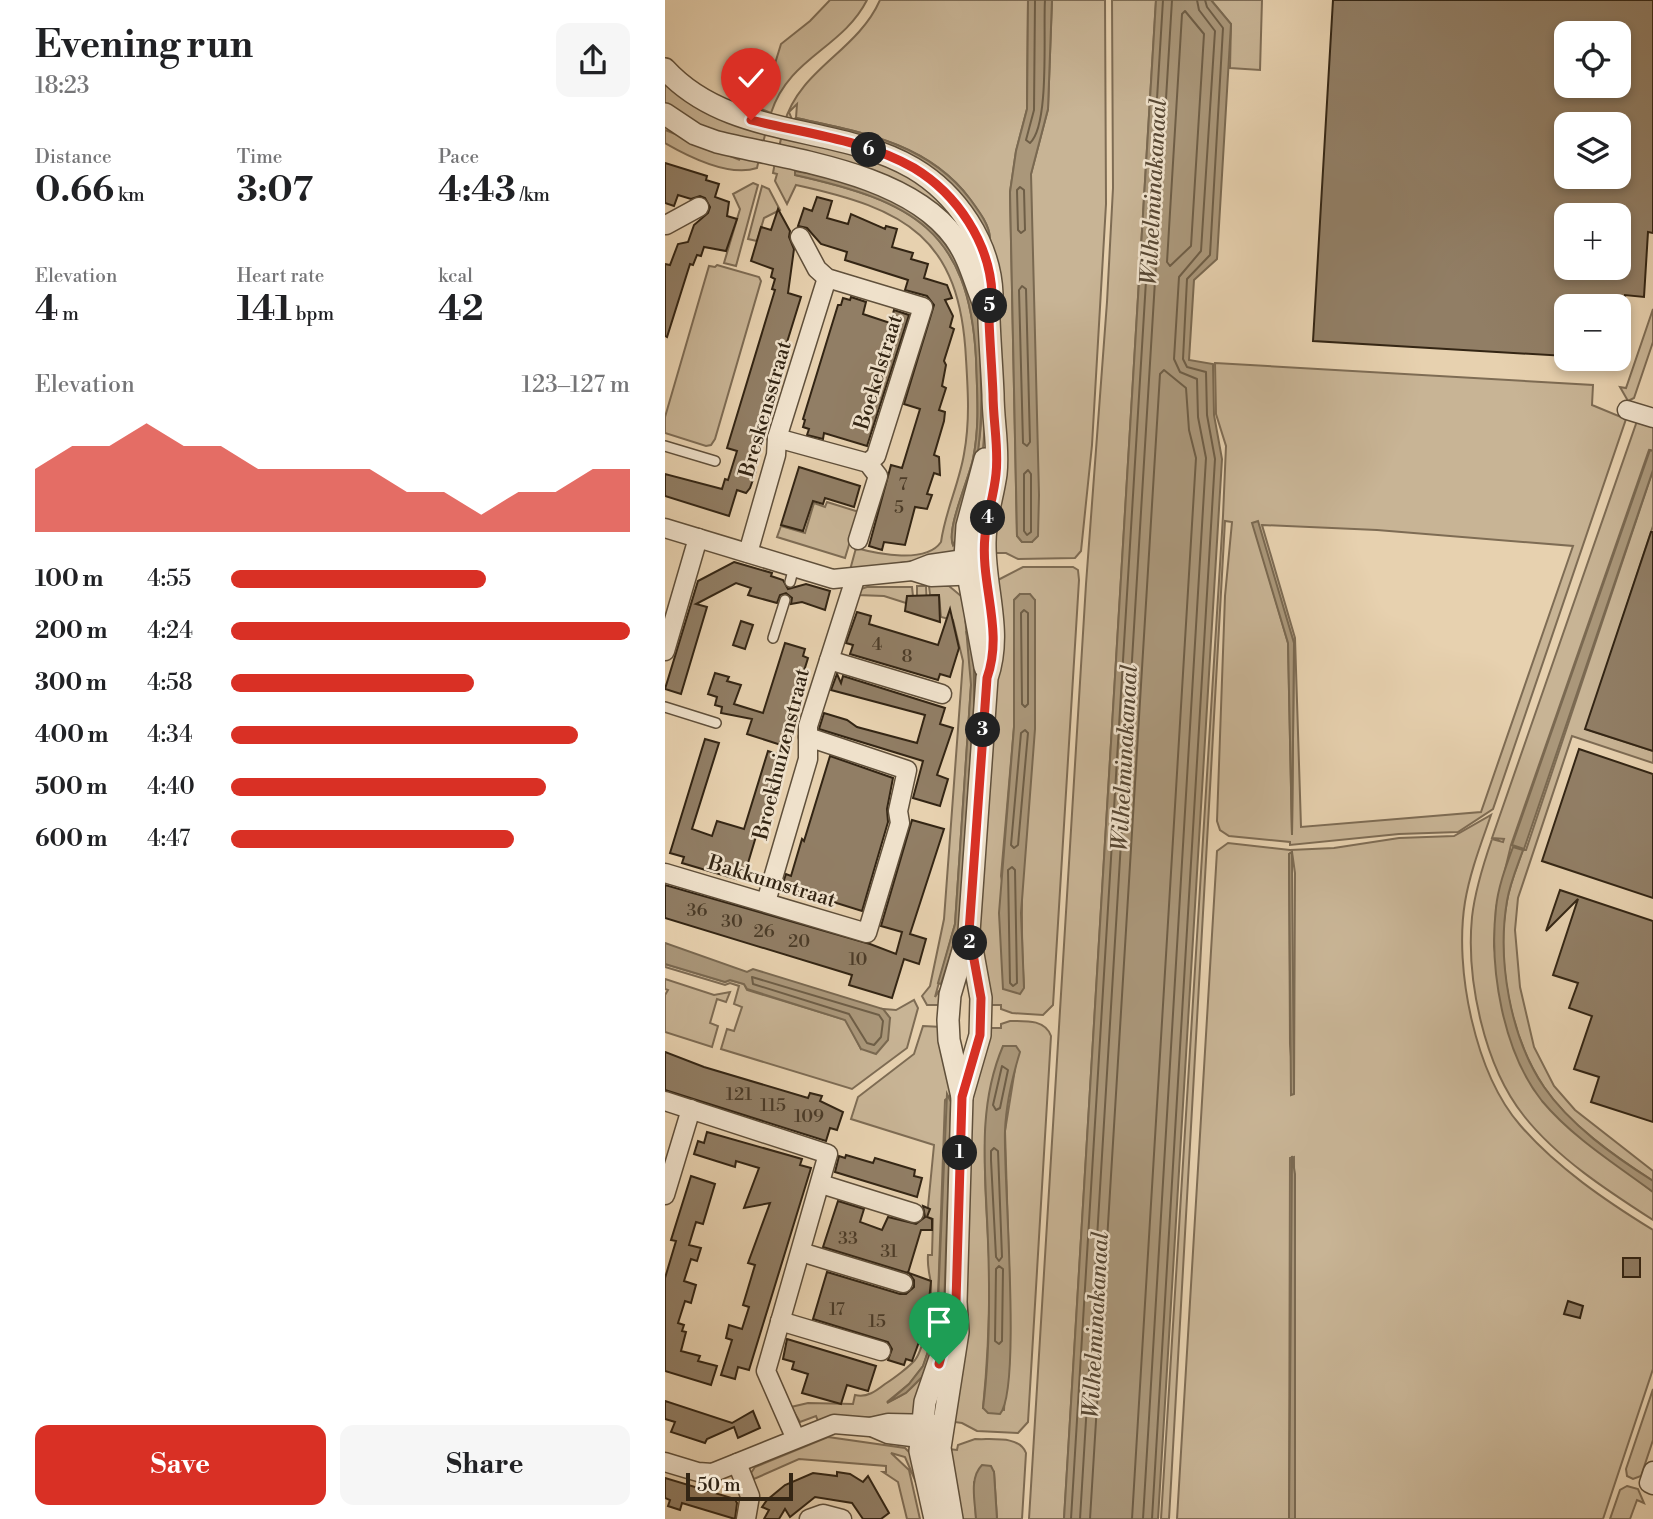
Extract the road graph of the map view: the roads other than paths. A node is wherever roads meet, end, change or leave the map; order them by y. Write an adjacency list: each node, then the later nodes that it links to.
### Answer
1 (665, 69): 7 (street)
2 (665, 114): 7 (street)
3 (699, 207): 4 (street)
4 (665, 225)
5 (800, 237): 6 (street)
6 (827, 278): 10 (street, Breskensstraat); 13 (street, Boekelstraat)
7 (989, 317): 18 (street)
8 (1627, 410): 9 (street)
9 (1653, 418)
10 (777, 438): 13 (street, Boekelstraat); 17 (street, Breskensstraat)
11 (665, 446): 12 (lane)
12 (715, 461)
13 (868, 463): 16 (street, Boekelstraat)
14 (665, 528): 15 (street)
15 (698, 538): 17 (street); 22 (street)
16 (858, 540)
17 (748, 553): 19 (street)
18 (976, 566): 19 (street); 30 (street)
19 (855, 579): 23 (street, Broekhuizenstraat)
20 (785, 600): 21 (lane)
21 (773, 638)
22 (665, 651)
23 (829, 660): 24 (street); 27 (street, Broekhuizenstraat)
24 (942, 694)
25 (665, 707): 26 (lane)
26 (716, 723)
27 (808, 737): 29 (street, Broekhuizenstraat); 29 (street, Bakkumstraat)
28 (665, 873): 29 (street, Bakkumstraat)
29 (765, 902)
30 (969, 932): 31 (street); 31 (street)
31 (962, 1097): 41 (street)
32 (665, 1101): 33 (street)
33 (691, 1109): 34 (street); 35 (street)
34 (821, 1184): 36 (street); 37 (street)
35 (665, 1195)
36 (914, 1213)
37 (801, 1252): 38 (street); 39 (street)
38 (903, 1283)
39 (780, 1321): 40 (street); 42 (street)
40 (881, 1351)
41 (931, 1431): 42 (street); 48 (street); 49 (street)
42 (795, 1437): 44 (street)
43 (665, 1462): 44 (street)
44 (737, 1463): 45 (street)
45 (746, 1519)
46 (809, 1519): 47 (street)
47 (842, 1519)
48 (935, 1519)
49 (952, 1519)

